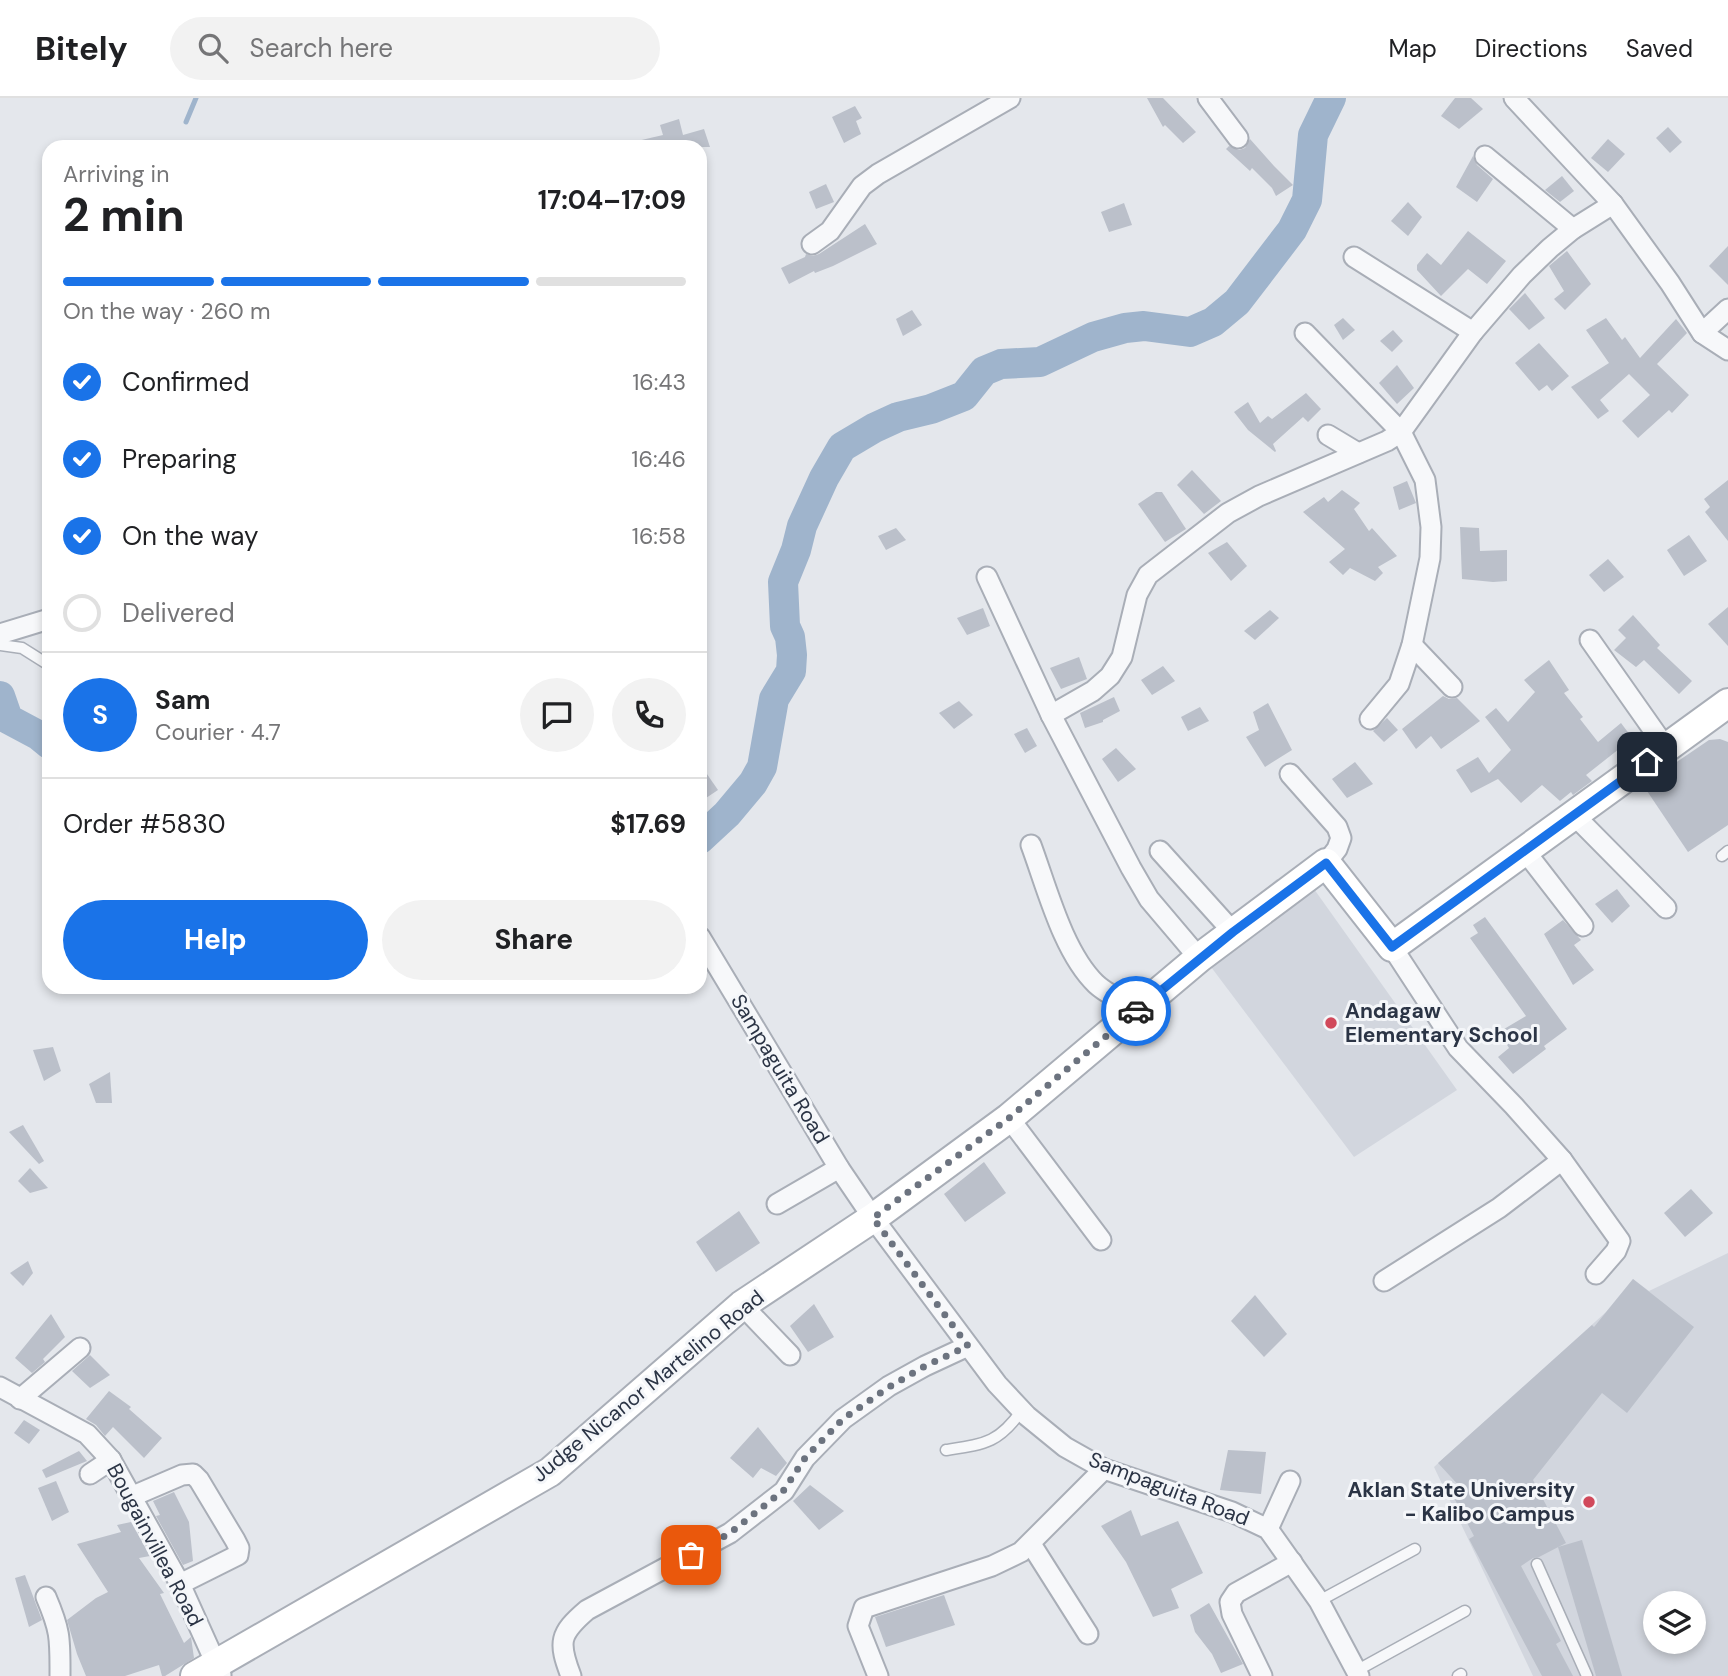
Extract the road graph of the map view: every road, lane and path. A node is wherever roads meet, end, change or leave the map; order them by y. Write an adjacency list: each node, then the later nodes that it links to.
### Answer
1 (1009, 98): 8 (street)
2 (1208, 98): 4 (street)
3 (1514, 98): 6 (street)
4 (1238, 138)
5 (1485, 156): 7 (street)
6 (1613, 204): 7 (street); 13 (street)
7 (1573, 229): 11 (street)
8 (812, 244)
9 (1354, 257): 11 (street)
10 (1728, 309): 13 (street)
11 (1473, 332): 15 (street)
12 (1305, 333): 15 (street)
13 (1702, 333): 14 (street)
14 (1728, 350)
15 (1401, 432): 17 (street); 23 (street)
16 (1328, 435): 17 (street)
17 (1358, 453): 27 (street)
18 (986, 577): 27 (street)
19 (42, 621): 20 (street)
20 (0, 634)
21 (1590, 640): 29 (street)
22 (0, 645): 24 (lane)
23 (1412, 645): 25 (street); 28 (street)
24 (42, 661)
25 (1452, 687)
26 (1723, 713): 29 (street)
27 (1051, 715): 41 (street)
28 (1370, 719)
29 (1665, 748): 31 (street)
30 (1290, 774): 35 (street)
31 (1574, 815): 33 (street); 36 (street)
32 (1031, 845): 42 (street)
33 (1525, 850): 37 (street); 39 (street)
34 (1160, 851): 38 (street)
35 (1326, 863): 38 (street, Judge Nicanor Martelino Road); 39 (street)
36 (1666, 908)
37 (1583, 926)
38 (1233, 932): 41 (street, Judge Nicanor Martelino Road)
39 (1392, 947): 44 (street)
40 (707, 949): 45 (street, Sampaguita Road)
41 (1199, 958): 42 (street, Judge Nicanor Martelino Road)
42 (1138, 1009): 43 (street, Judge Nicanor Martelino Road)
43 (1009, 1118): 47 (street, Judge Nicanor Martelino Road); 48 (street)
44 (1562, 1160): 49 (street); 50 (street)
45 (839, 1168): 46 (street); 47 (street, Sampaguita Road)
46 (777, 1204)
47 (873, 1218): 51 (street, Judge Nicanor Martelino Road); 52 (street, Sampaguita Road)
48 (1101, 1240)
49 (1596, 1274)
50 (1384, 1281)
51 (742, 1304): 54 (street); 74 (street, Judge Nicanor Martelino Road)
52 (968, 1346): 57 (street, Sampaguita Road); 77 (street)
53 (79, 1348): 56 (street)
54 (790, 1355)
55 (0, 1387): 56 (street, Bougainvillea Road)
56 (20, 1399): 59 (street, Bougainvillea Road)
57 (1022, 1410): 58 (lane); 60 (street, Sampaguita Road)
58 (946, 1450)
59 (111, 1460): 61 (street); 63 (street, Bougainvillea Road)
60 (1104, 1469): 64 (street, Sampaguita Road); 65 (street)
61 (90, 1474)
62 (1290, 1481): 64 (street)
63 (133, 1496): 69 (street, Bougainvillea Road); 69 (street)
64 (1268, 1529): 67 (street, Sampaguita Road)
65 (1031, 1544): 73 (street); 78 (street)
66 (1415, 1549): 71 (lane)
67 (1292, 1562): 71 (street, Sampaguita Road); 79 (street)
68 (1537, 1564): 80 (lane)
69 (180, 1584): 74 (street, Bougainvillea Road)
70 (46, 1597): 76 (street)
71 (1319, 1601): 75 (street, Sampaguita Road)
72 (1465, 1611): 75 (lane)
73 (1088, 1634)
74 (211, 1672)
75 (1357, 1674)
76 (60, 1676)
77 (571, 1676)
78 (878, 1676)
79 (1262, 1676)
80 (1587, 1676)

